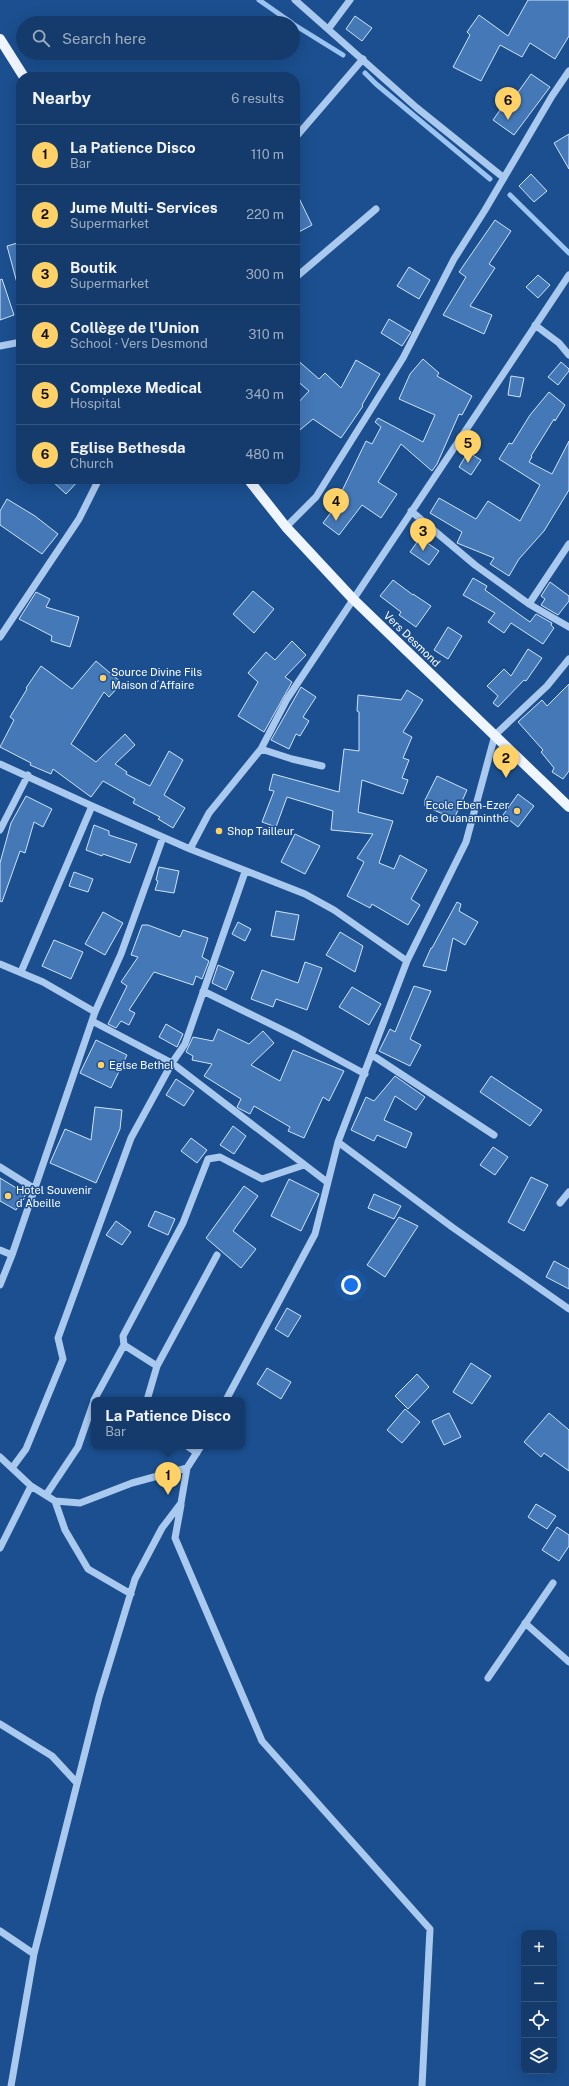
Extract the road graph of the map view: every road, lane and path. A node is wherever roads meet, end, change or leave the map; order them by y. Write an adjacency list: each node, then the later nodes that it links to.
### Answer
1 (295, 0): 3 (street)
2 (350, 0): 3 (street)
3 (329, 28): 5 (street)
4 (0, 39): 7 (main road)
5 (363, 59): 8 (street); 9 (street)
6 (569, 71): 9 (street)
7 (21, 72)
8 (300, 132)
9 (504, 178): 20 (street)
10 (376, 209): 11 (street)
11 (300, 274)
12 (569, 275): 13 (street)
13 (535, 324): 16 (street); 19 (street)
14 (16, 343): 15 (street)
15 (0, 346)
16 (569, 355)
17 (96, 484): 25 (street)
18 (252, 484): 20 (main road, Vers Desmond)
19 (411, 511): 22 (street); 23 (street)
20 (286, 527): 22 (main road, Vers Desmond)
21 (569, 544): 23 (street)
22 (353, 598): 27 (main road, Vers Desmond); 28 (street)
23 (529, 604): 24 (street)
24 (569, 626)
25 (0, 638)
26 (569, 659): 27 (street)
27 (495, 735): 33 (main road, Vers Desmond); 38 (street)
28 (261, 749): 30 (street); 36 (street)
29 (0, 764): 31 (street)
30 (322, 766)
31 (28, 775): 32 (street); 34 (street)
32 (92, 806): 35 (street); 40 (street)
33 (569, 807)
34 (0, 830)
35 (163, 837): 36 (street); 42 (street)
36 (190, 849): 37 (street)
37 (245, 872): 38 (street); 41 (street)
38 (407, 961): 44 (street)
39 (0, 964): 40 (street)
40 (21, 972): 42 (street)
41 (203, 991): 45 (street); 46 (street)
42 (95, 1012): 43 (street)
43 (92, 1021): 45 (street); 52 (street)
44 (372, 1055): 46 (street); 47 (street)
45 (172, 1063): 49 (street); 70 (street)
46 (365, 1074): 48 (street)
47 (494, 1135)
48 (338, 1142): 51 (street); 59 (street)
49 (304, 1165): 51 (street); 60 (street)
50 (0, 1167): 52 (street)
51 (327, 1182): 64 (street)
52 (35, 1190): 56 (street)
53 (569, 1192): 54 (street)
54 (560, 1203)
55 (0, 1250): 56 (street)
56 (12, 1255): 58 (street)
57 (217, 1255): 61 (street)
58 (0, 1285)
59 (569, 1309)
60 (124, 1345): 61 (street); 62 (street)
61 (157, 1366): 63 (street)
62 (96, 1397)
63 (149, 1397)
64 (228, 1397)
65 (91, 1409): 73 (street)
66 (191, 1449): 68 (street)
67 (199, 1449): 68 (street)
68 (197, 1453): 71 (street)
69 (0, 1457): 70 (street)
70 (12, 1468): 72 (street)
71 (187, 1468): 74 (street); 75 (street)
72 (31, 1486): 73 (street); 76 (street)
73 (46, 1495): 74 (street)
74 (55, 1501): 78 (street)
75 (181, 1503): 78 (street); 87 (street)
76 (0, 1548)
77 (553, 1583): 79 (street)
78 (131, 1594): 83 (street)
79 (525, 1623): 80 (street); 81 (street)
80 (569, 1662)
81 (488, 1678)
82 (0, 1724): 83 (street)
83 (77, 1783): 85 (street)
84 (0, 1931): 85 (street)
85 (34, 1954): 86 (street)
86 (10, 2086)
87 (422, 2086)

